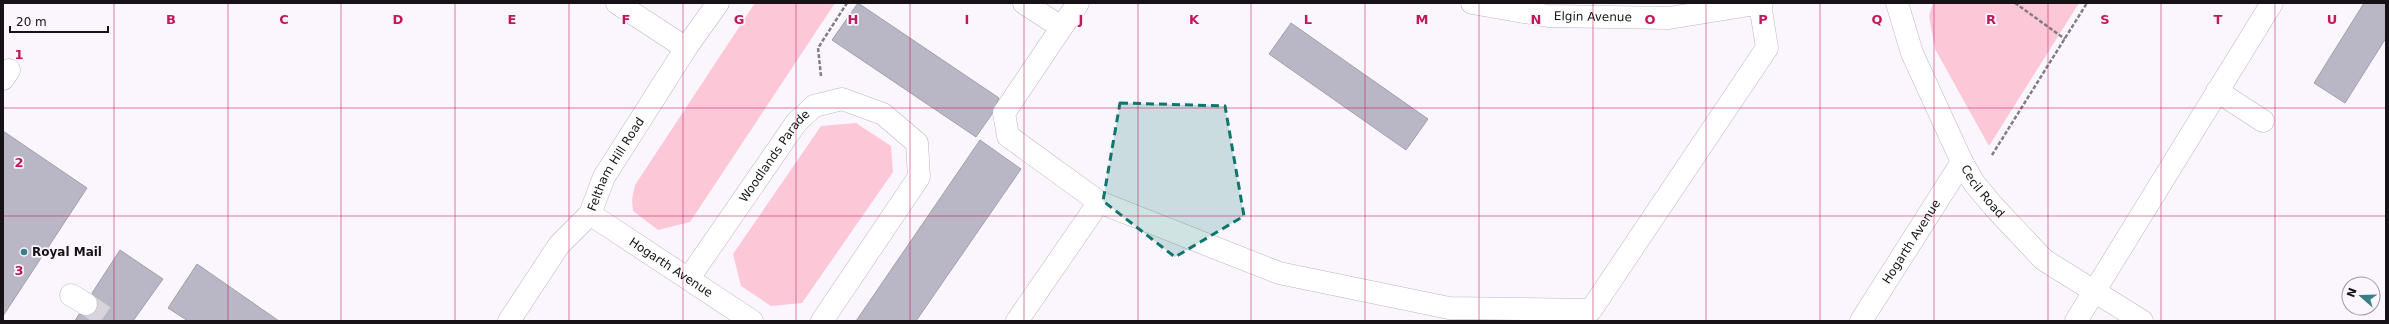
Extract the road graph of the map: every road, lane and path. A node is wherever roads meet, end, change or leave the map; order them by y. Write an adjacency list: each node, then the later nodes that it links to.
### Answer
1 (617, 3): 14 (street)
2 (718, 3): 14 (street, Feltham Hill Road)
3 (847, 3): 16 (path)
4 (1024, 3): 12 (street)
5 (1078, 3): 12 (street)
6 (1472, 3): 7 (street, Elgin Avenue)
7 (1761, 3): 24 (street)
8 (1897, 3): 18 (street, Cecil Road)
9 (2015, 3): 13 (path)
10 (2087, 3): 13 (path)
11 (2272, 3): 15 (street)
12 (1061, 28): 20 (street)
13 (2065, 39): 19 (path)
14 (686, 48): 21 (street, Feltham Hill Road)
15 (2218, 92): 17 (street); 23 (street)
16 (824, 103): 22 (street, Woodlands Parade); 27 (street, Woodlands Parade)
17 (2263, 121)
18 (1962, 162): 19 (street, Cecil Road); 29 (street, Hogarth Avenue)
19 (1974, 183): 23 (street, Cecil Road)
20 (1099, 202): 24 (street); 28 (street)
21 (590, 214): 22 (street, Hogarth Avenue); 25 (street, Feltham Hill Road)
22 (689, 278): 26 (street, Hogarth Avenue)
23 (2095, 292): 30 (street); 31 (street, Cecil Road)
24 (1591, 316)
25 (509, 321)
26 (752, 321)
27 (822, 321)
28 (1017, 321)
29 (1861, 321)
30 (2076, 321)
31 (2142, 321)

